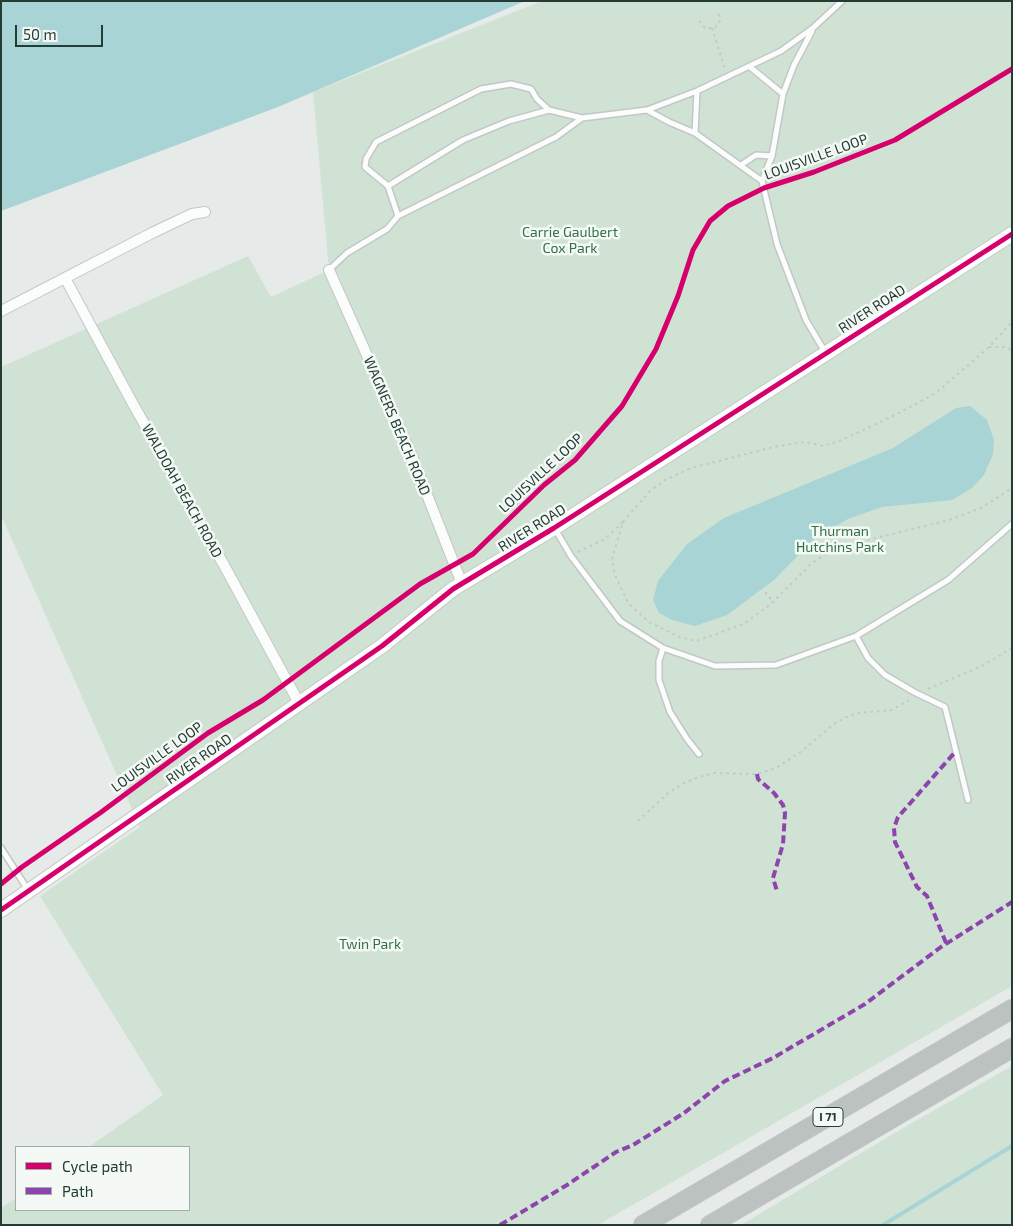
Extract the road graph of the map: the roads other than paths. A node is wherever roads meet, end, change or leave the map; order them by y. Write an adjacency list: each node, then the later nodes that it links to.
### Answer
1 (842, 1): 2 (lane)
2 (813, 28): 3 (lane); 5 (lane)
3 (750, 67): 4 (lane); 5 (lane)
4 (697, 91): 7 (lane); 9 (lane)
5 (783, 94): 10 (lane)
6 (549, 110): 8 (lane); 13 (lane); 13 (lane)
7 (647, 110): 8 (lane); 9 (lane)
8 (582, 118): 15 (lane)
9 (695, 133): 11 (lane)
10 (772, 156): 11 (lane); 12 (lane)
11 (741, 165): 12 (lane)
12 (762, 182): 20 (lane)
13 (388, 186): 15 (lane)
14 (205, 212): 18 (street)
15 (398, 216): 17 (lane)
16 (1012, 234): 20 (street, RIVER ROAD)
17 (329, 270): 23 (street, WAGNERS BEACH ROAD)
18 (65, 278): 19 (street); 26 (street, WALDOAH BEACH ROAD)
19 (1, 311)
20 (826, 353): 22 (street, RIVER ROAD)
21 (1012, 524): 24 (lane)
22 (554, 528): 23 (street, RIVER ROAD); 25 (lane)
23 (462, 584): 26 (street, RIVER ROAD)
24 (856, 636): 25 (lane); 28 (lane)
25 (663, 648): 27 (lane)
26 (299, 703): 30 (street, RIVER ROAD)
27 (699, 754)
28 (968, 800)
29 (1, 848): 30 (lane)
30 (28, 891): 31 (street, RIVER ROAD)
31 (1, 910)
32 (1012, 1009): 34 (highway, I 71)
33 (1012, 1048): 35 (highway, I 71)
34 (643, 1225)
35 (710, 1225)

